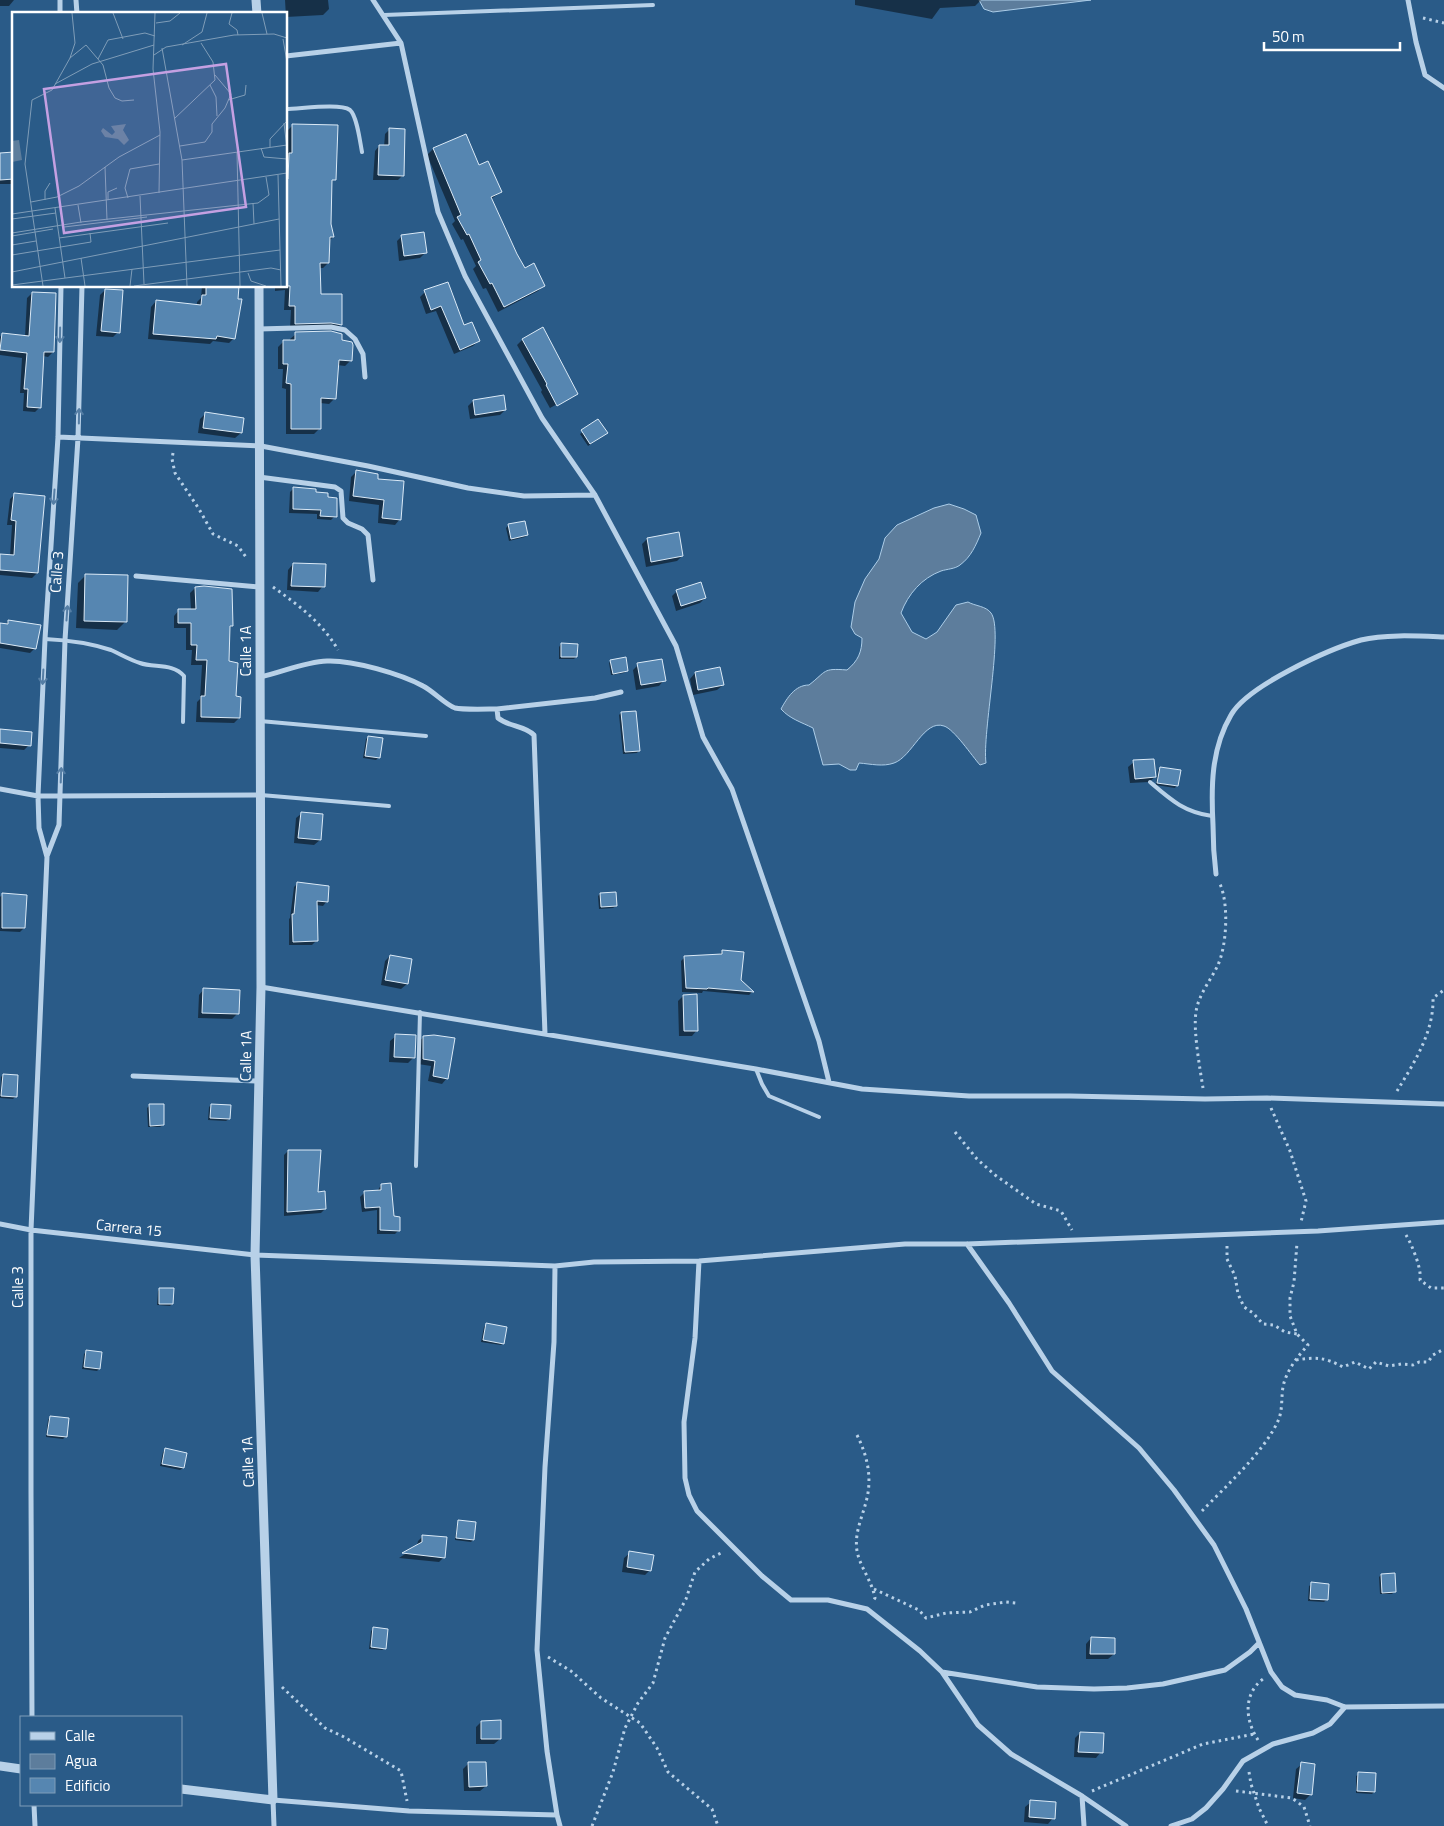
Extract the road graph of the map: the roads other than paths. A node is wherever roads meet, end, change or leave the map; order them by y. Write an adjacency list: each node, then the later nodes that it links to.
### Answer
1 (373, 0): 4 (street)
2 (1408, 0): 7 (street)
3 (653, 5): 4 (lane)
4 (384, 15): 5 (street)
5 (401, 43): 6 (street); 19 (street)
6 (288, 56)
7 (1444, 88)
8 (288, 109): 9 (lane)
9 (362, 152)
10 (61, 288): 15 (street, Calle 3, one-way to 15)
11 (82, 288): 16 (street, Calle 3, one-way to 11)
12 (259, 288): 13 (street, Calle 1A)
13 (259, 329): 14 (street); 17 (street, Calle 1A)
14 (365, 377)
15 (58, 437): 16 (street); 24 (street, Calle 3, one-way to 24)
16 (78, 438): 17 (street); 25 (street, Calle 3, one-way to 16)
17 (261, 446): 18 (street, Calle 1A); 19 (street)
18 (259, 477): 21 (street); 22 (street, Calle 1A)
19 (595, 495): 47 (street)
20 (136, 576): 22 (street)
21 (373, 580)
22 (260, 583): 26 (street, Calle 1A)
23 (1444, 637): 38 (street)
24 (45, 639): 25 (lane); 35 (street, Calle 3, one-way to 35)
25 (65, 640): 30 (lane); 36 (street, Calle 3, one-way to 25)
26 (260, 677): 28 (street); 29 (street, Calle 1A)
27 (620, 692): 28 (street)
28 (497, 709): 43 (street)
29 (260, 721): 31 (lane); 34 (street, Calle 1A)
30 (183, 722)
31 (426, 736)
32 (1150, 782): 38 (lane)
33 (0, 790): 35 (street)
34 (260, 795): 36 (street); 37 (lane); 41 (street, Calle 1A)
35 (38, 796): 36 (street); 39 (street, Calle 3)
36 (60, 796): 39 (street, Calle 3)
37 (389, 806)
38 (1212, 816): 40 (street)
39 (46, 857): 53 (street, Calle 3)
40 (1216, 874)
41 (261, 987): 42 (street); 46 (street, Calle 1A)
42 (420, 1012): 43 (street); 50 (lane)
43 (545, 1034): 44 (street)
44 (756, 1069): 47 (street); 49 (lane)
45 (133, 1076): 46 (street)
46 (259, 1081): 55 (street, Calle 1A)
47 (829, 1082): 48 (street)
48 (1444, 1104)
49 (819, 1117)
50 (416, 1166)
51 (1444, 1222): 54 (street, Carrera 15)
52 (0, 1224): 53 (street, Carrera 15)
53 (31, 1230): 55 (street, Carrera 15); 62 (street, Calle 3)
54 (967, 1244): 56 (street, Carrera 15); 58 (street)
55 (255, 1254): 57 (street, Carrera 15); 67 (street, Calle 1A)
56 (699, 1261): 57 (street, Carrera 15); 59 (street)
57 (555, 1266): 69 (street)
58 (1259, 1643): 59 (street); 61 (street)
59 (942, 1672): 66 (street)
60 (1444, 1706): 61 (street)
61 (1345, 1707): 75 (street)
62 (32, 1716)
63 (0, 1766): 64 (street)
64 (20, 1769)
65 (182, 1789): 67 (street)
66 (1082, 1796): 73 (street); 74 (street)
67 (273, 1800): 69 (street); 71 (street, Calle 1A)
68 (34, 1806): 70 (street)
69 (557, 1815): 72 (street)
70 (35, 1826)
71 (274, 1826)
72 (560, 1826)
73 (1084, 1826)
74 (1126, 1826)
75 (1171, 1826)

